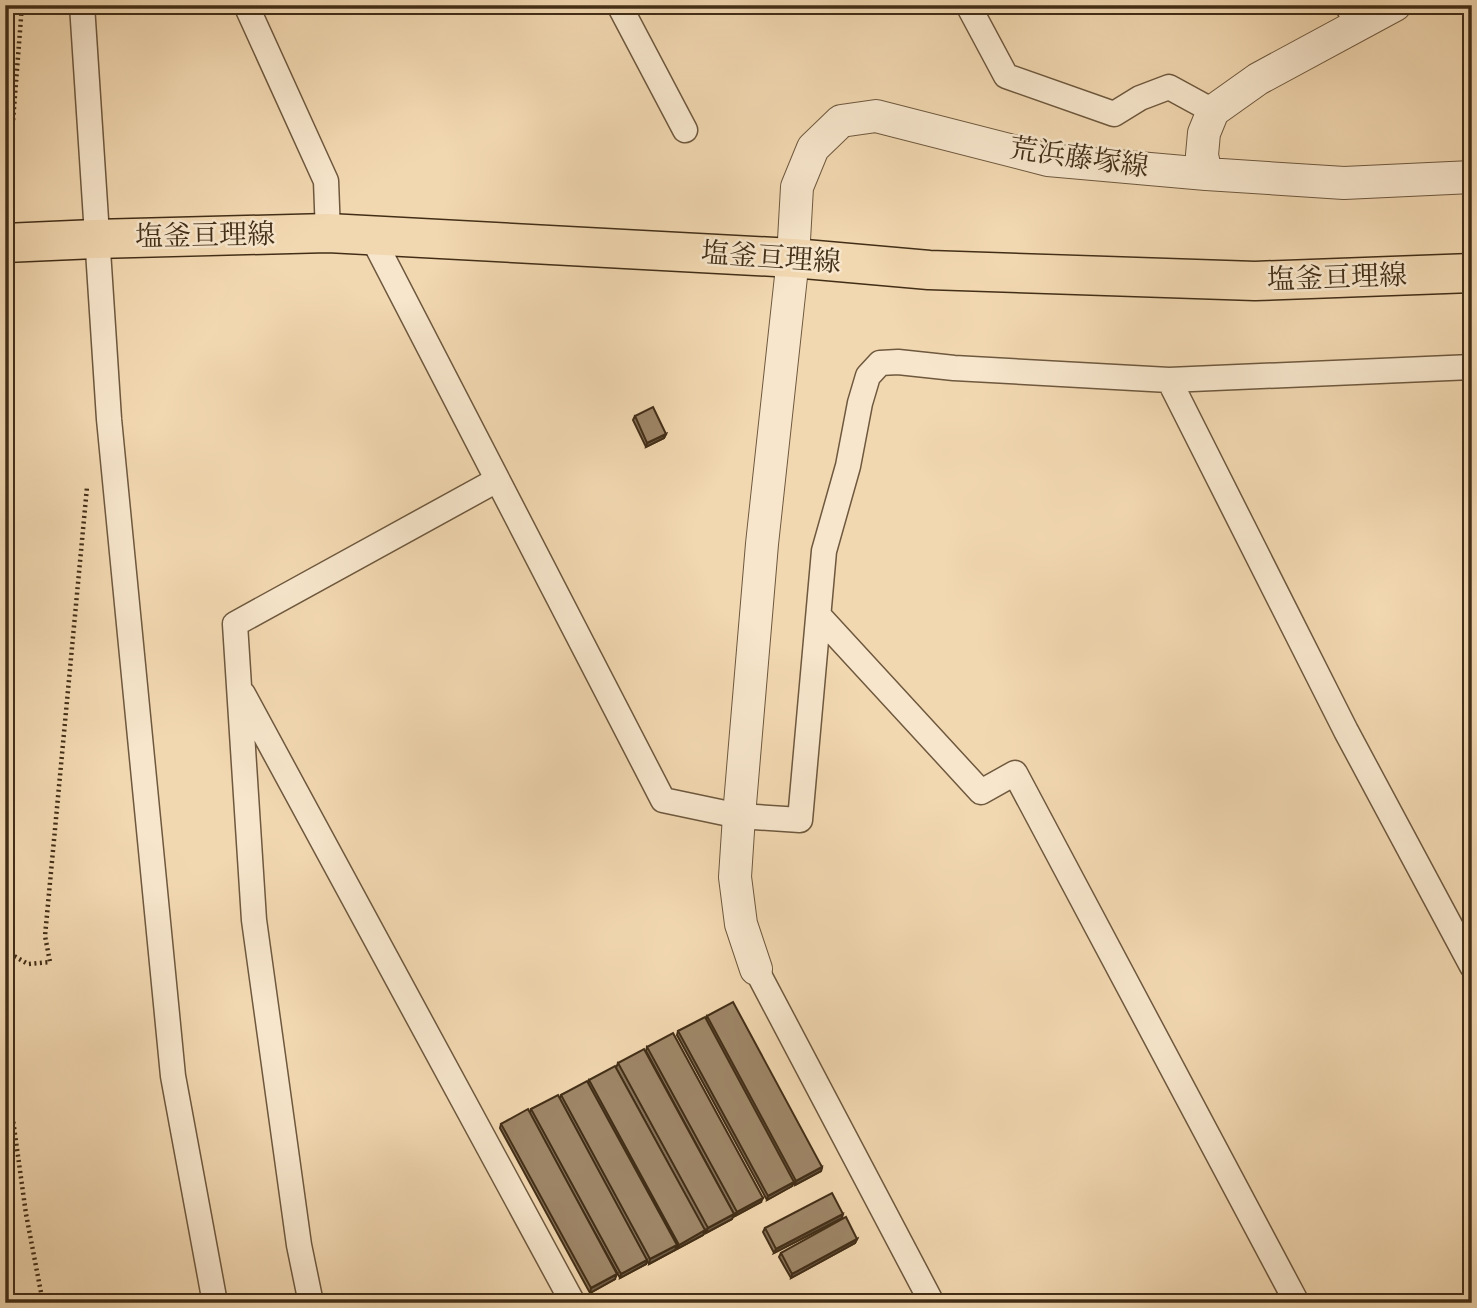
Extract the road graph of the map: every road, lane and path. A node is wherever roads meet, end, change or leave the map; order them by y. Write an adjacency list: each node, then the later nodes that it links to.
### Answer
1 (22, 5): 10 (path)
2 (82, 5): 15 (street)
3 (246, 5): 13 (street)
4 (618, 5): 9 (street)
5 (968, 5): 8 (street)
6 (1395, 5): 7 (street)
7 (1353, 15): 8 (street)
8 (1213, 111): 11 (street)
9 (685, 130)
10 (5, 146)
11 (1206, 174): 12 (street, 荒浜藤塚線); 17 (street, 荒浜藤塚線)
12 (1472, 177)
13 (327, 233): 14 (main road, 塩釜亘理線); 15 (main road, 塩釜亘理線)
14 (371, 235): 17 (main road, 塩釜亘理線); 21 (street)
15 (83, 240): 16 (main road, 塩釜亘理線); 31 (street)
16 (5, 243)
17 (793, 258): 18 (main road, 塩釜亘理線); 25 (street, 荒浜藤塚線)
18 (1472, 273)
19 (1472, 367): 20 (street)
20 (1169, 380): 23 (street); 27 (street)
21 (497, 480): 24 (street); 25 (street)
22 (88, 483): 26 (path)
23 (819, 616): 25 (street); 35 (street)
24 (239, 686): 32 (street); 33 (street)
25 (739, 816): 28 (street, 荒浜藤塚線)
26 (5, 888)
27 (1472, 966)
28 (756, 969): 34 (street)
29 (5, 1062): 30 (path)
30 (43, 1303)
31 (215, 1303)
32 (311, 1303)
33 (573, 1303)
34 (932, 1303)
35 (1297, 1303)

